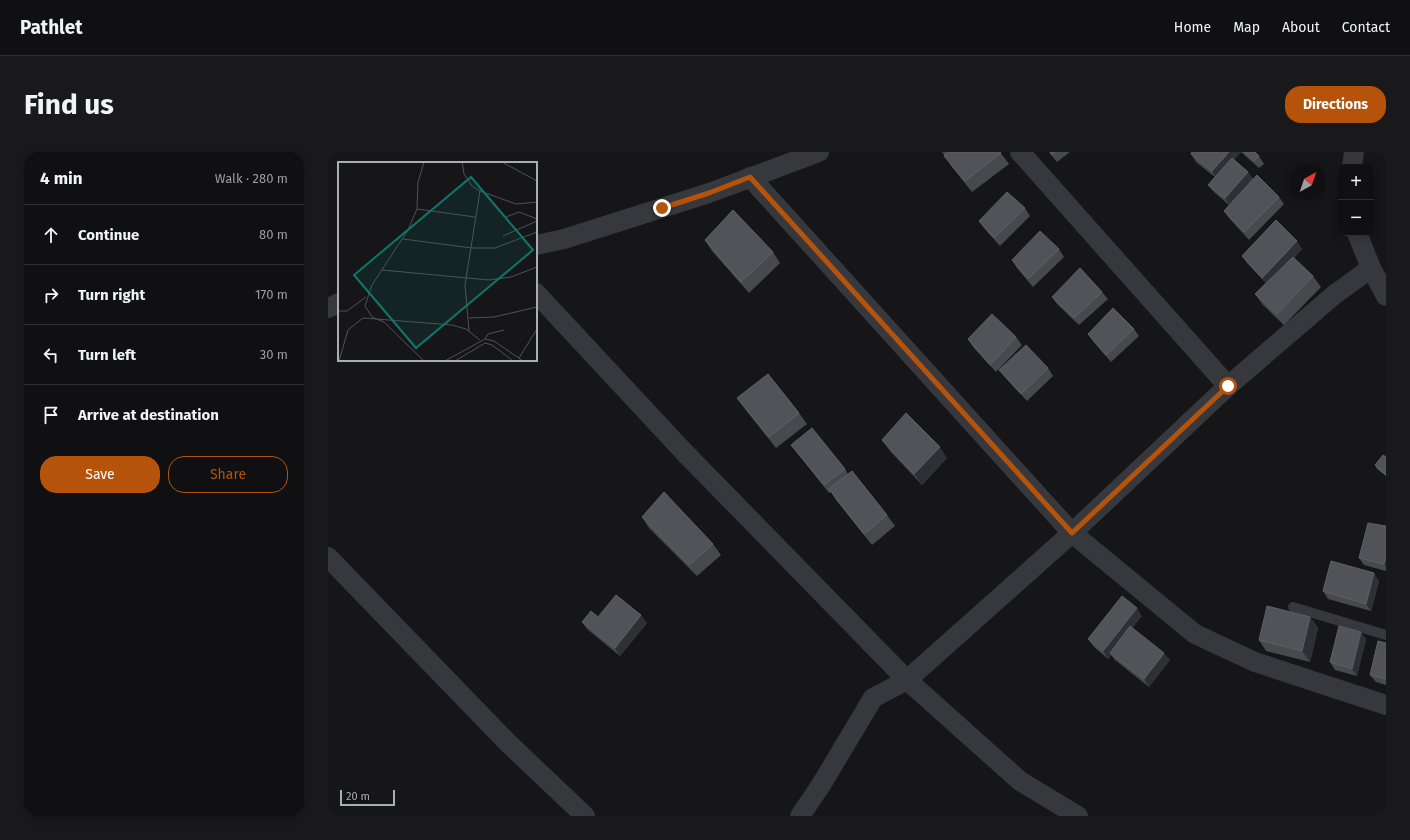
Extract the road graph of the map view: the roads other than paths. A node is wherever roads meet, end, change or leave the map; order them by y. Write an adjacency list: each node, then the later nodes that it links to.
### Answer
1 (819, 152): 5 (street)
2 (1020, 152): 13 (street)
3 (1354, 152): 4 (street)
4 (1352, 164)
5 (750, 177): 7 (street); 14 (street)
6 (1358, 236): 8 (street)
7 (537, 245)
8 (1371, 268): 10 (street); 13 (street)
9 (537, 294): 18 (street)
10 (1386, 296)
11 (338, 303): 12 (street)
12 (328, 308)
13 (1228, 386): 14 (street)
14 (1072, 533): 18 (street); 19 (street)
15 (328, 557): 20 (street)
16 (1293, 607): 17 (lane)
17 (1386, 634)
18 (907, 680): 21 (street); 22 (street)
19 (1386, 705)
20 (585, 816)
21 (800, 816)
22 (1078, 816)

